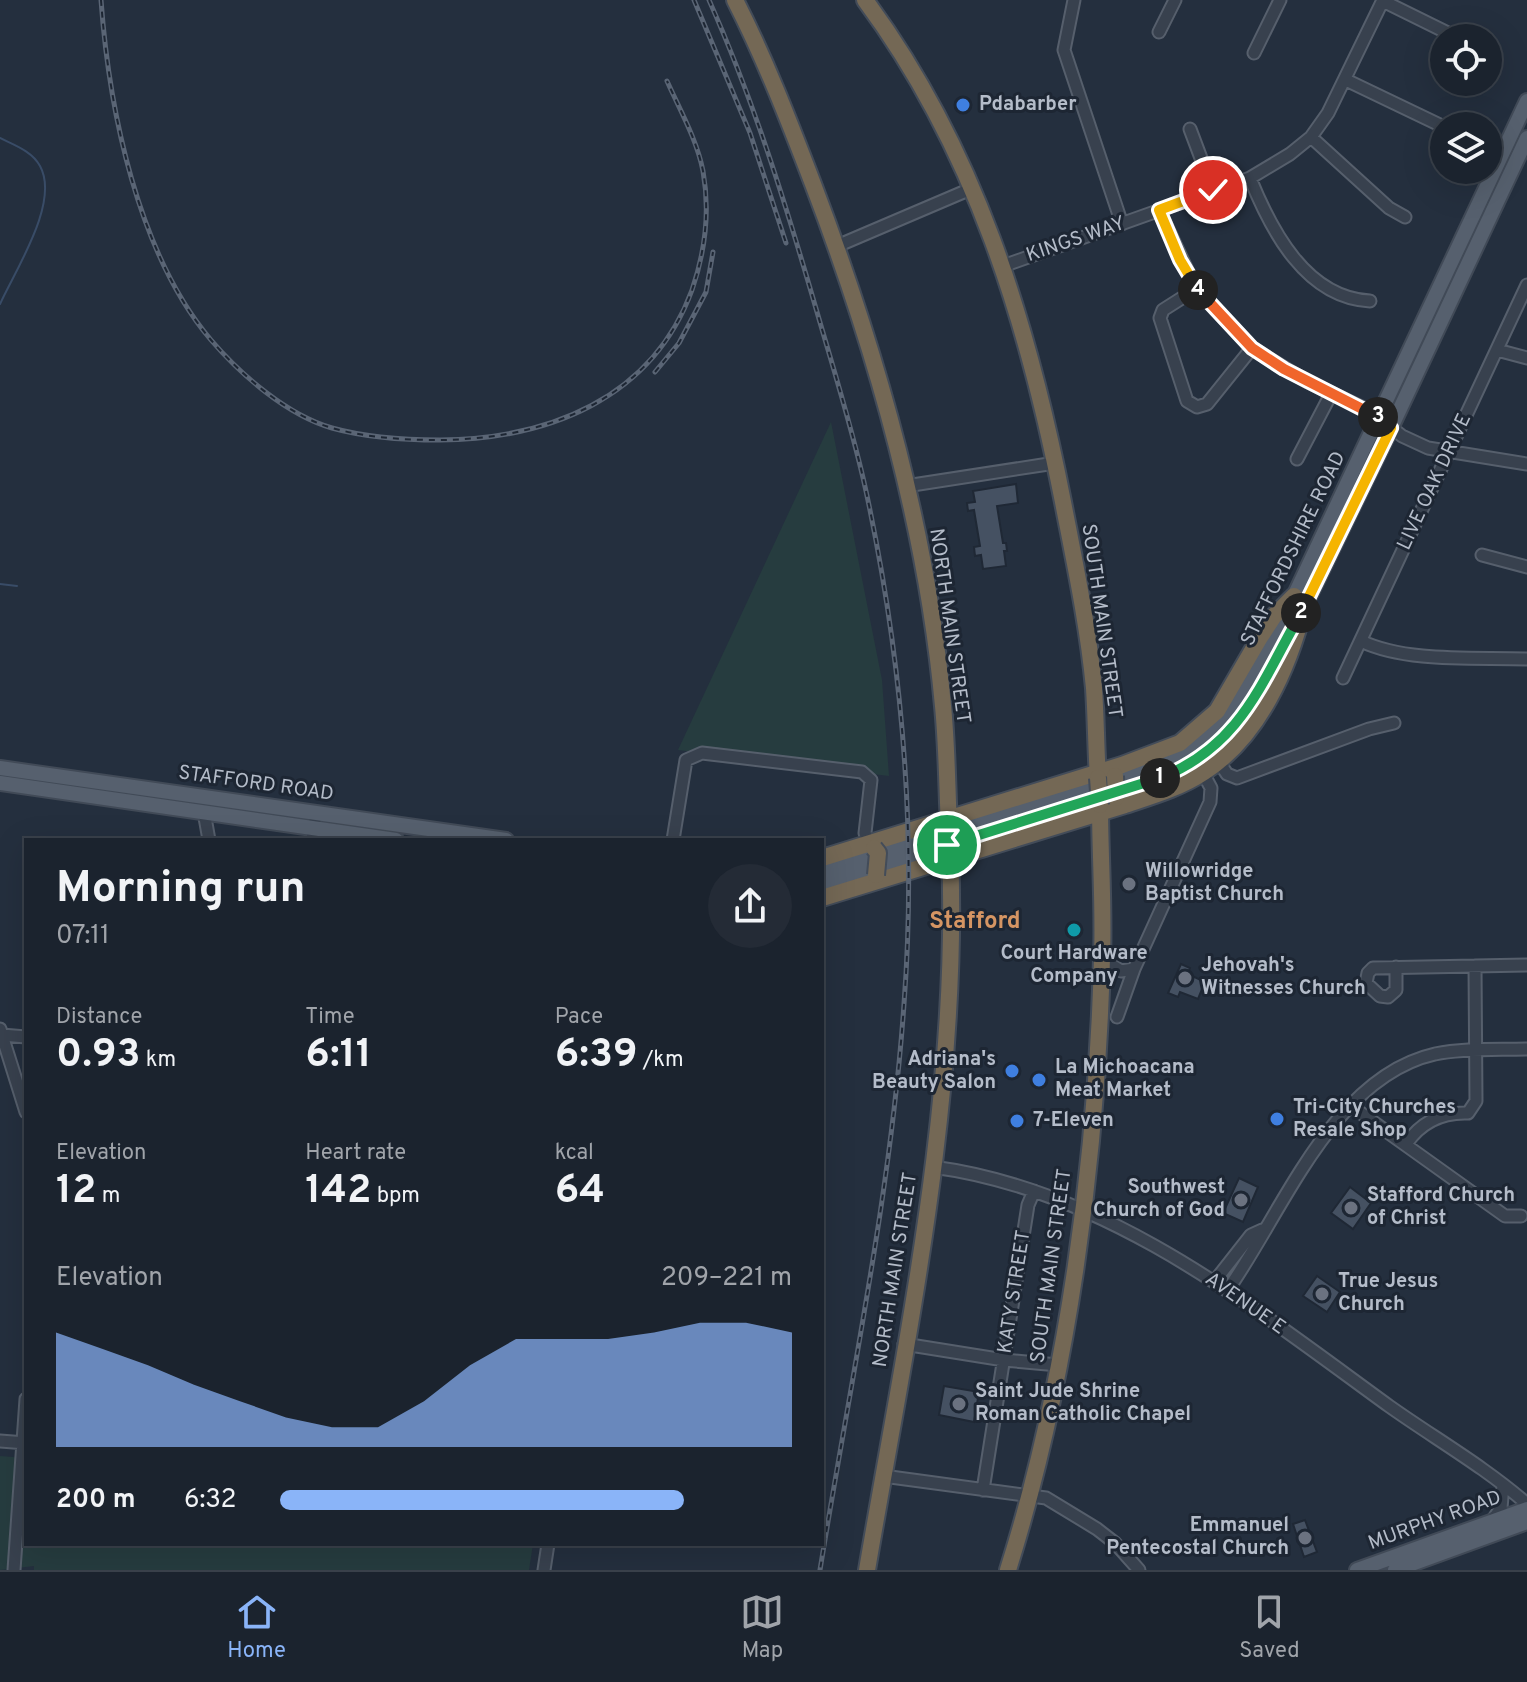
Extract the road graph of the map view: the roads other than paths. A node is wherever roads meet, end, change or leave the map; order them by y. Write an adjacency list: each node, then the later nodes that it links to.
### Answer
1 (735, 0): 22 (highway, NORTH MAIN STREET)
2 (865, 0): 17 (highway, SOUTH MAIN STREET)
3 (1074, 0): 21 (street)
4 (1175, 0): 8 (street)
5 (1280, 0): 9 (street)
6 (1383, 1): 7 (street); 10 (street, KINGS WAY)
7 (1430, 24)
8 (1159, 32)
9 (1254, 53)
10 (1346, 80): 12 (street); 14 (street, KINGS WAY)
11 (1527, 101): 31 (main road, STAFFORDSHIRE ROAD)
12 (1430, 120)
13 (1190, 129): 18 (street)
14 (1311, 137): 16 (street, KINGS WAY); 20 (street)
15 (1527, 138): 32 (main road, STAFFORDSHIRE ROAD)
16 (1250, 178): 18 (street, KINGS WAY); 26 (street)
17 (973, 188): 22 (street); 23 (highway, SOUTH MAIN STREET)
18 (1213, 190): 19 (street, KINGS WAY)
19 (1159, 210): 21 (street, KINGS WAY); 25 (street)
20 (1405, 217)
21 (1122, 224): 23 (street, KINGS WAY)
22 (837, 246): 37 (highway, NORTH MAIN STREET)
23 (1003, 266): 35 (highway, SOUTH MAIN STREET)
24 (1527, 285): 28 (street, LIVE OAK DRIVE)
25 (1196, 289): 27 (street); 27 (street)
26 (1370, 301)
27 (1252, 348): 30 (street)
28 (1497, 350): 29 (street); 33 (street, LIVE OAK DRIVE)
29 (1527, 358)
30 (1331, 394): 31 (street); 34 (street)
31 (1379, 418): 32 (street); 40 (main road, STAFFORDSHIRE ROAD)
32 (1391, 428): 33 (street); 40 (main road, STAFFORDSHIRE ROAD)
33 (1449, 453): 36 (street); 41 (street, LIVE OAK DRIVE)
34 (1297, 459)
35 (1055, 463): 37 (street); 47 (highway, SOUTH MAIN STREET)
36 (1527, 464)
37 (906, 486): 54 (highway, NORTH MAIN STREET)
38 (1482, 555): 39 (street)
39 (1527, 567)
40 (1299, 602): 45 (highway); 47 (highway); 53 (main road, STAFFORDSHIRE ROAD)
41 (1361, 641): 42 (street); 43 (street, LIVE OAK DRIVE)
42 (1527, 659)
43 (1343, 678)
44 (1394, 723): 45 (street)
45 (1219, 762): 48 (highway)
46 (0, 768): 55 (main road, STAFFORD ROAD)
47 (1108, 773): 50 (highway, bridge); 51 (highway, SOUTH MAIN STREET, bridge); 54 (highway)
48 (1203, 773): 50 (highway); 71 (street)
49 (0, 783): 52 (main road, STAFFORD ROAD)
50 (1120, 802): 51 (highway)
51 (1100, 809): 61 (highway); 67 (highway, SOUTH MAIN STREET)
52 (204, 812): 55 (main road, STAFFORD ROAD); 56 (street)
53 (1025, 815): 63 (main road); 65 (main road)
54 (949, 822): 60 (highway); 61 (highway, NORTH MAIN STREET, bridge)
55 (314, 827): 57 (main road, STAFFORD ROAD); 58 (main road, STAFFORD ROAD)
56 (209, 838)
57 (383, 838)
58 (476, 838)
59 (673, 838): 60 (street)
60 (871, 845): 62 (highway); 64 (highway, bridge)
61 (950, 856): 64 (highway); 80 (highway, NORTH MAIN STREET)
62 (824, 857)
63 (824, 871)
64 (874, 879): 66 (highway)
65 (824, 882)
66 (824, 897)
67 (1102, 959): 71 (street); 82 (highway, SOUTH MAIN STREET)
68 (1527, 965): 69 (street)
69 (1475, 966): 70 (street); 76 (street)
70 (1396, 967)
71 (1134, 969): 72 (street)
72 (1117, 1017)
73 (1, 1032): 74 (street); 77 (street)
74 (24, 1037)
75 (1527, 1049): 76 (street)
76 (1475, 1050): 78 (street); 79 (street)
77 (24, 1106)
78 (1351, 1106): 79 (street); 84 (street)
79 (1406, 1144): 83 (street)
80 (933, 1167): 81 (street, AVENUE E); 87 (highway, NORTH MAIN STREET)
81 (1034, 1191): 82 (street, AVENUE E); 88 (street, KATY STREET)
82 (1081, 1211): 85 (street, AVENUE E); 89 (highway, SOUTH MAIN STREET)
83 (1521, 1216)
84 (1262, 1230): 85 (street); 86 (street)
85 (1214, 1282): 86 (street, AVENUE E)
86 (1227, 1291): 93 (street, AVENUE E)
87 (904, 1344): 88 (street); 92 (highway, NORTH MAIN STREET)
88 (1004, 1360): 89 (street); 94 (street, KATY STREET)
89 (1058, 1365): 95 (highway, SOUTH MAIN STREET)
90 (0, 1441): 91 (street)
91 (24, 1443): 101 (street)
92 (883, 1476): 94 (street); 103 (highway, NORTH MAIN STREET)
93 (1503, 1485): 96 (street, AVENUE E); 97 (street)
94 (983, 1490): 95 (street)
95 (1031, 1496): 104 (highway, SOUTH MAIN STREET); 105 (street)
96 (1527, 1506): 97 (main road, MURPHY ROAD)
97 (1492, 1521): 100 (main road, MURPHY ROAD)
98 (1527, 1522): 108 (main road, MURPHY ROAD)
99 (548, 1546): 102 (street)
100 (1414, 1549): 106 (main road, MURPHY ROAD); 107 (main road)
101 (14, 1570)
102 (544, 1570)
103 (867, 1570)
104 (1008, 1570)
105 (1139, 1570)
106 (1357, 1570)
107 (1378, 1570)
108 (1395, 1570)

